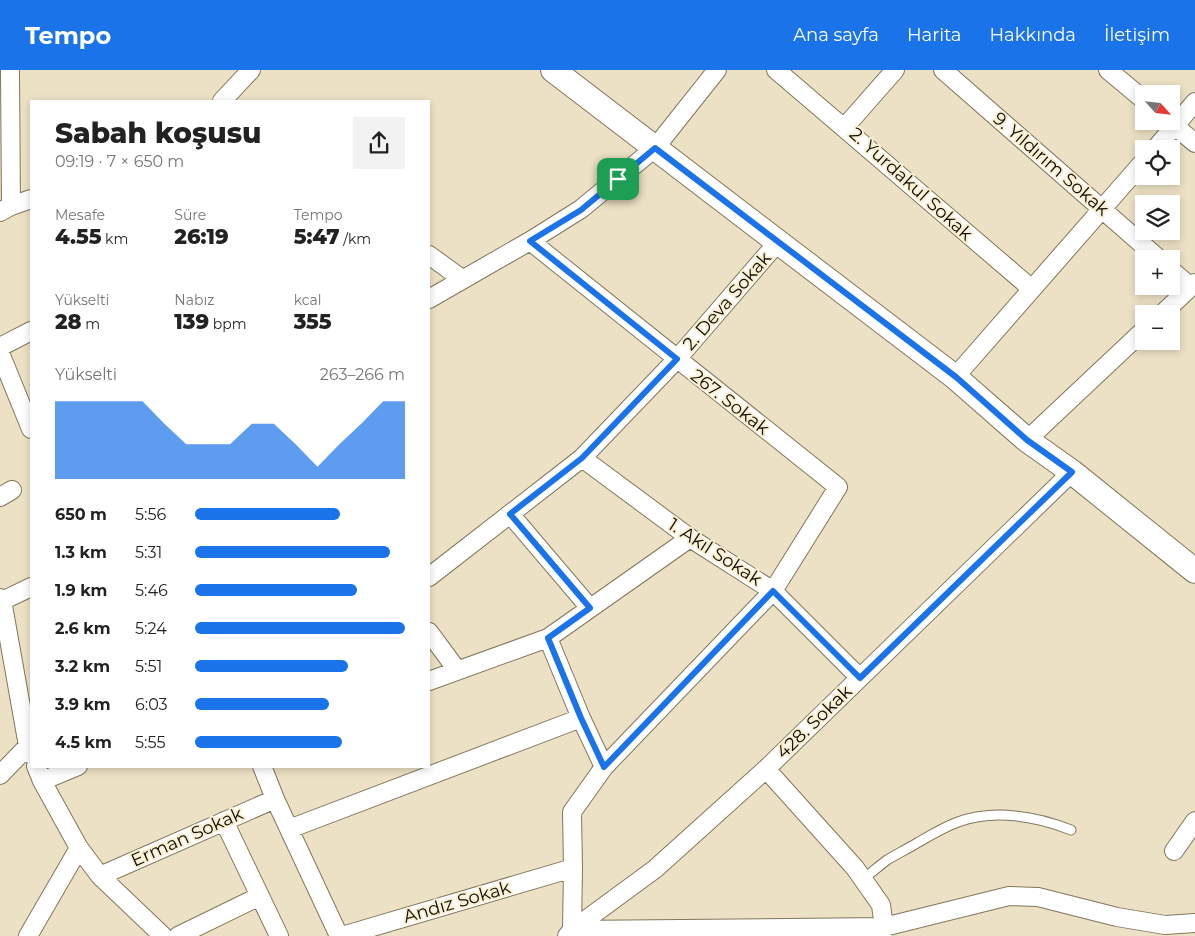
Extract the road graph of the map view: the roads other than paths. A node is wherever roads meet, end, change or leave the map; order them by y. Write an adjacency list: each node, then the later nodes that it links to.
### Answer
1 (10, 70): 19 (street)
2 (251, 70): 10 (street)
3 (553, 70): 16 (main road)
4 (718, 70): 16 (street)
5 (776, 70): 13 (street)
6 (895, 70): 13 (street, 2. Yurdakul Sokak)
7 (943, 70): 20 (street, 9. Yıldırım Sokak)
8 (1108, 70): 9 (street)
9 (1135, 92)
10 (223, 100)
11 (1195, 102): 12 (street)
12 (1180, 116)
13 (844, 128): 28 (street, 2. Yurdakul Sokak)
14 (1179, 130): 15 (street)
15 (1195, 143)
16 (655, 148): 21 (street); 22 (main road)
17 (1135, 171): 20 (street)
18 (30, 199): 19 (street)
19 (6, 209)
20 (1102, 209): 23 (street, 9. Yıldırım Sokak); 28 (street)
21 (530, 241): 26 (street); 35 (street, 267. Sokak)
22 (778, 242): 35 (street, 2. Deva Sokak); 36 (main road)
23 (1149, 250)
24 (430, 256): 26 (street)
25 (1180, 276): 27 (street)
26 (462, 279): 29 (street)
27 (1193, 285): 30 (street)
28 (1032, 289): 36 (street)
29 (430, 298)
30 (1172, 305)
31 (30, 332): 33 (street)
32 (1135, 338): 38 (street)
33 (0, 347)
34 (0, 353): 37 (street)
35 (677, 359): 39 (street, 2. Deva Sokak); 46 (street, 267. Sokak)
36 (956, 377): 38 (main road)
37 (30, 427)
38 (1027, 440): 40 (main road)
39 (582, 458): 41 (street, 2. Deva Sokak); 42 (street, 1. Akıl Sokak)
40 (1072, 472): 43 (main road); 52 (street, 428. Sokak)
41 (510, 514): 44 (street, 2. Deva Sokak); 48 (street)
42 (690, 538): 46 (street, 1. Akıl Sokak); 48 (street)
43 (1195, 571)
44 (430, 576)
45 (30, 587): 47 (street)
46 (773, 591): 52 (street, 1. Akıl Sokak); 57 (street)
47 (1, 600): 54 (street)
48 (590, 608): 50 (street)
49 (430, 633): 51 (street)
50 (548, 638): 51 (street); 55 (street)
51 (457, 670): 53 (street)
52 (860, 678): 60 (street, 428. Sokak)
53 (430, 681)
54 (26, 703): 56 (street)
55 (581, 718): 57 (street); 66 (street)
56 (30, 750): 62 (street)
57 (604, 767): 70 (street)
58 (67, 768): 61 (street)
59 (263, 768): 63 (street, Andız Sokak)
60 (766, 769): 72 (street); 76 (street, 428. Sokak)
61 (39, 773): 68 (street)
62 (0, 775)
63 (275, 799): 64 (street, Erman Sokak); 66 (street, Andız Sokak)
64 (224, 821): 71 (street, Erman Sokak); 73 (street)
65 (1195, 821): 69 (street)
66 (289, 830): 81 (street, Andız Sokak)
67 (1071, 830): 72 (lane)
68 (79, 848): 71 (street); 77 (street)
69 (1174, 850)
70 (573, 868): 76 (street); 81 (street, Andız Sokak)
71 (100, 876): 78 (street)
72 (863, 879): 75 (street)
73 (260, 896): 79 (street); 80 (street)
74 (1195, 923): 75 (street)
75 (883, 932): 76 (street)
76 (570, 933): 82 (street); 83 (street)
77 (28, 936)
78 (164, 936)
79 (178, 936)
80 (279, 936)
81 (341, 936)
82 (555, 936)
83 (590, 936)

